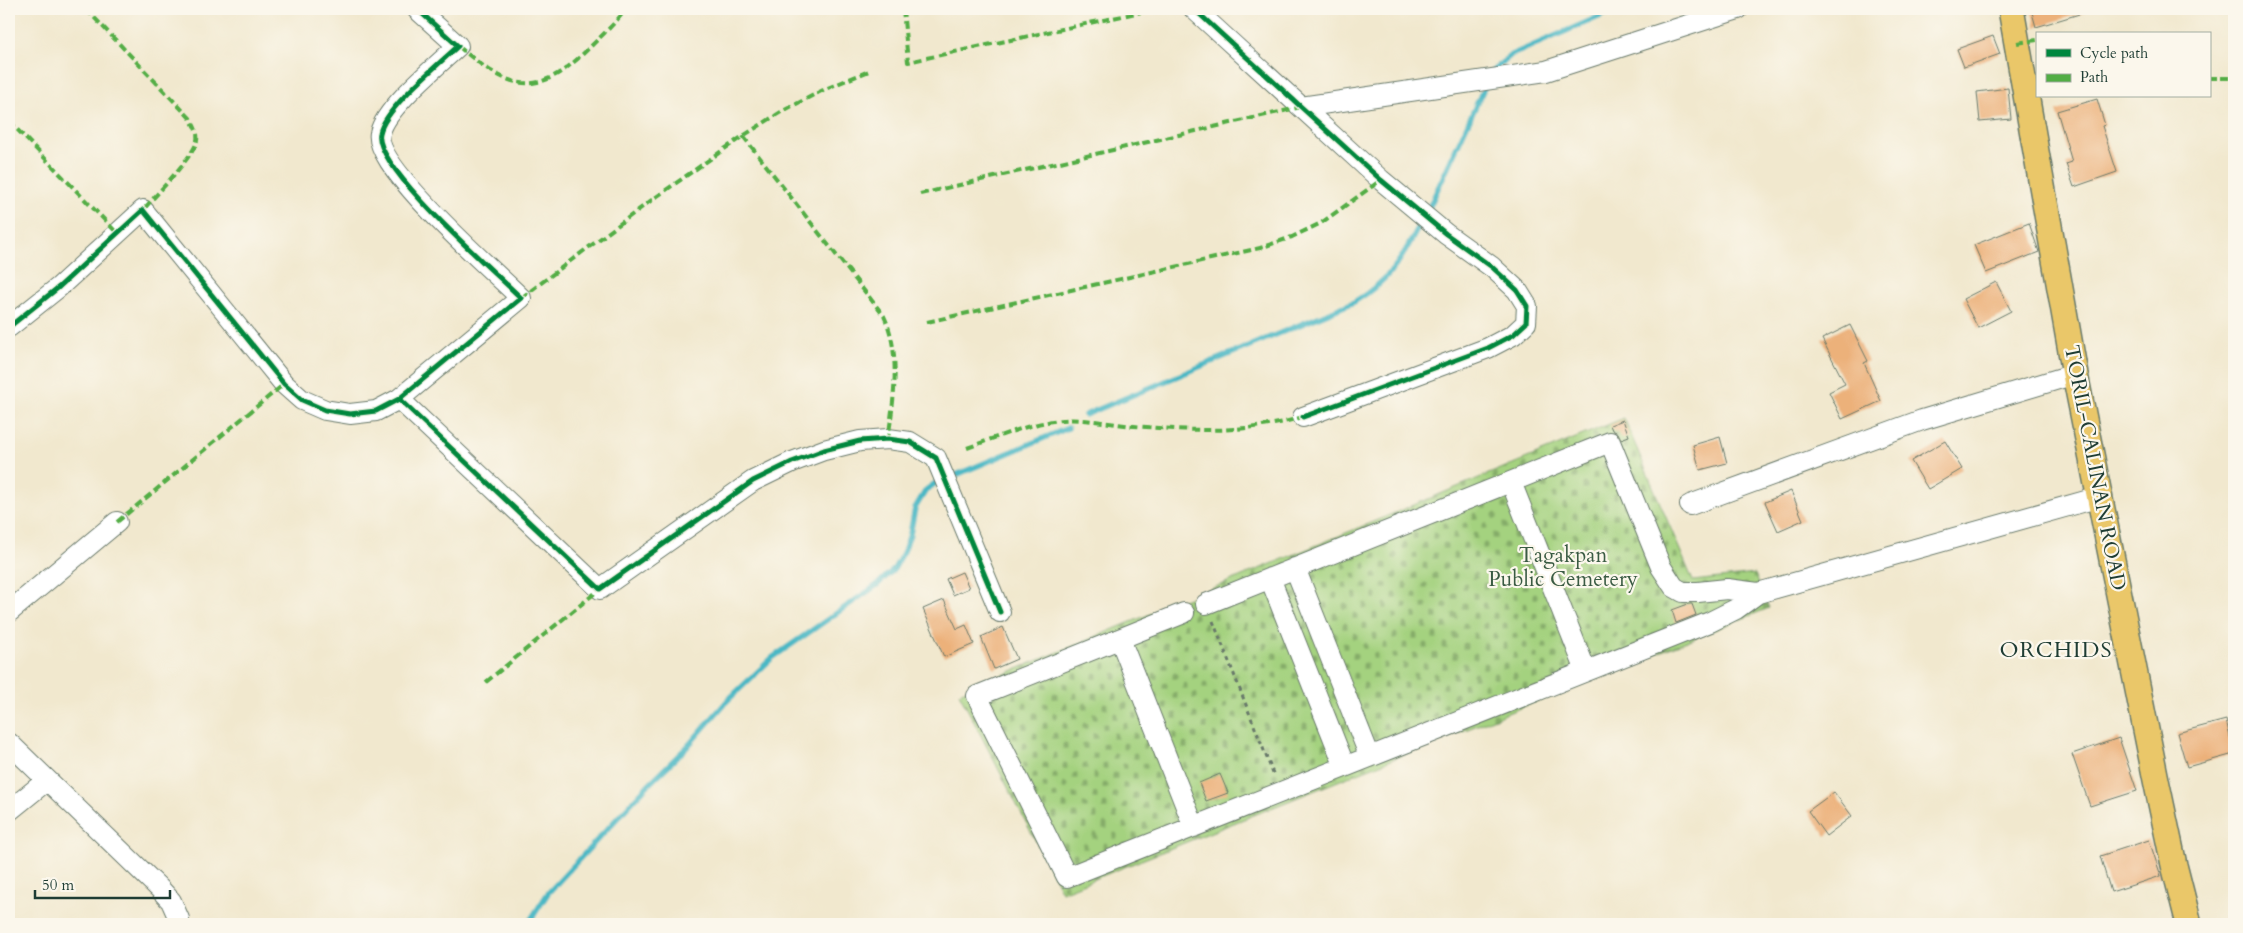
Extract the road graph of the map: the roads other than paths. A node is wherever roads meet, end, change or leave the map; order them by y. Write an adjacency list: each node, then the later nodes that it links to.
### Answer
1 (417, 9): 8 (street)
2 (1194, 9): 5 (street)
3 (1738, 9): 5 (street)
4 (2011, 9): 7 (main road, TORIL-CALINAN ROAD)
5 (1301, 107): 9 (street)
6 (9, 327): 8 (street)
7 (2075, 374): 11 (main road, TORIL-CALINAN ROAD); 12 (street)
8 (399, 399): 19 (street)
9 (1303, 417)
10 (1511, 482): 14 (street); 16 (street); 22 (street)
11 (2100, 497): 16 (street); 30 (main road, TORIL-CALINAN ROAD)
12 (1690, 506)
13 (117, 522): 18 (street)
14 (1295, 568): 15 (street); 24 (street)
15 (1270, 578): 17 (street); 25 (street)
16 (1758, 593): 22 (street)
17 (1206, 604)
18 (9, 612)
19 (1000, 612)
20 (1184, 613): 21 (street)
21 (1120, 639): 28 (street); 28 (street)
22 (1586, 671): 24 (street)
23 (9, 743): 26 (street)
24 (1370, 757): 25 (street)
25 (1345, 767): 28 (street)
26 (46, 781): 27 (street); 29 (street)
27 (9, 811)
28 (1194, 827)
29 (179, 918)
30 (2189, 924)

